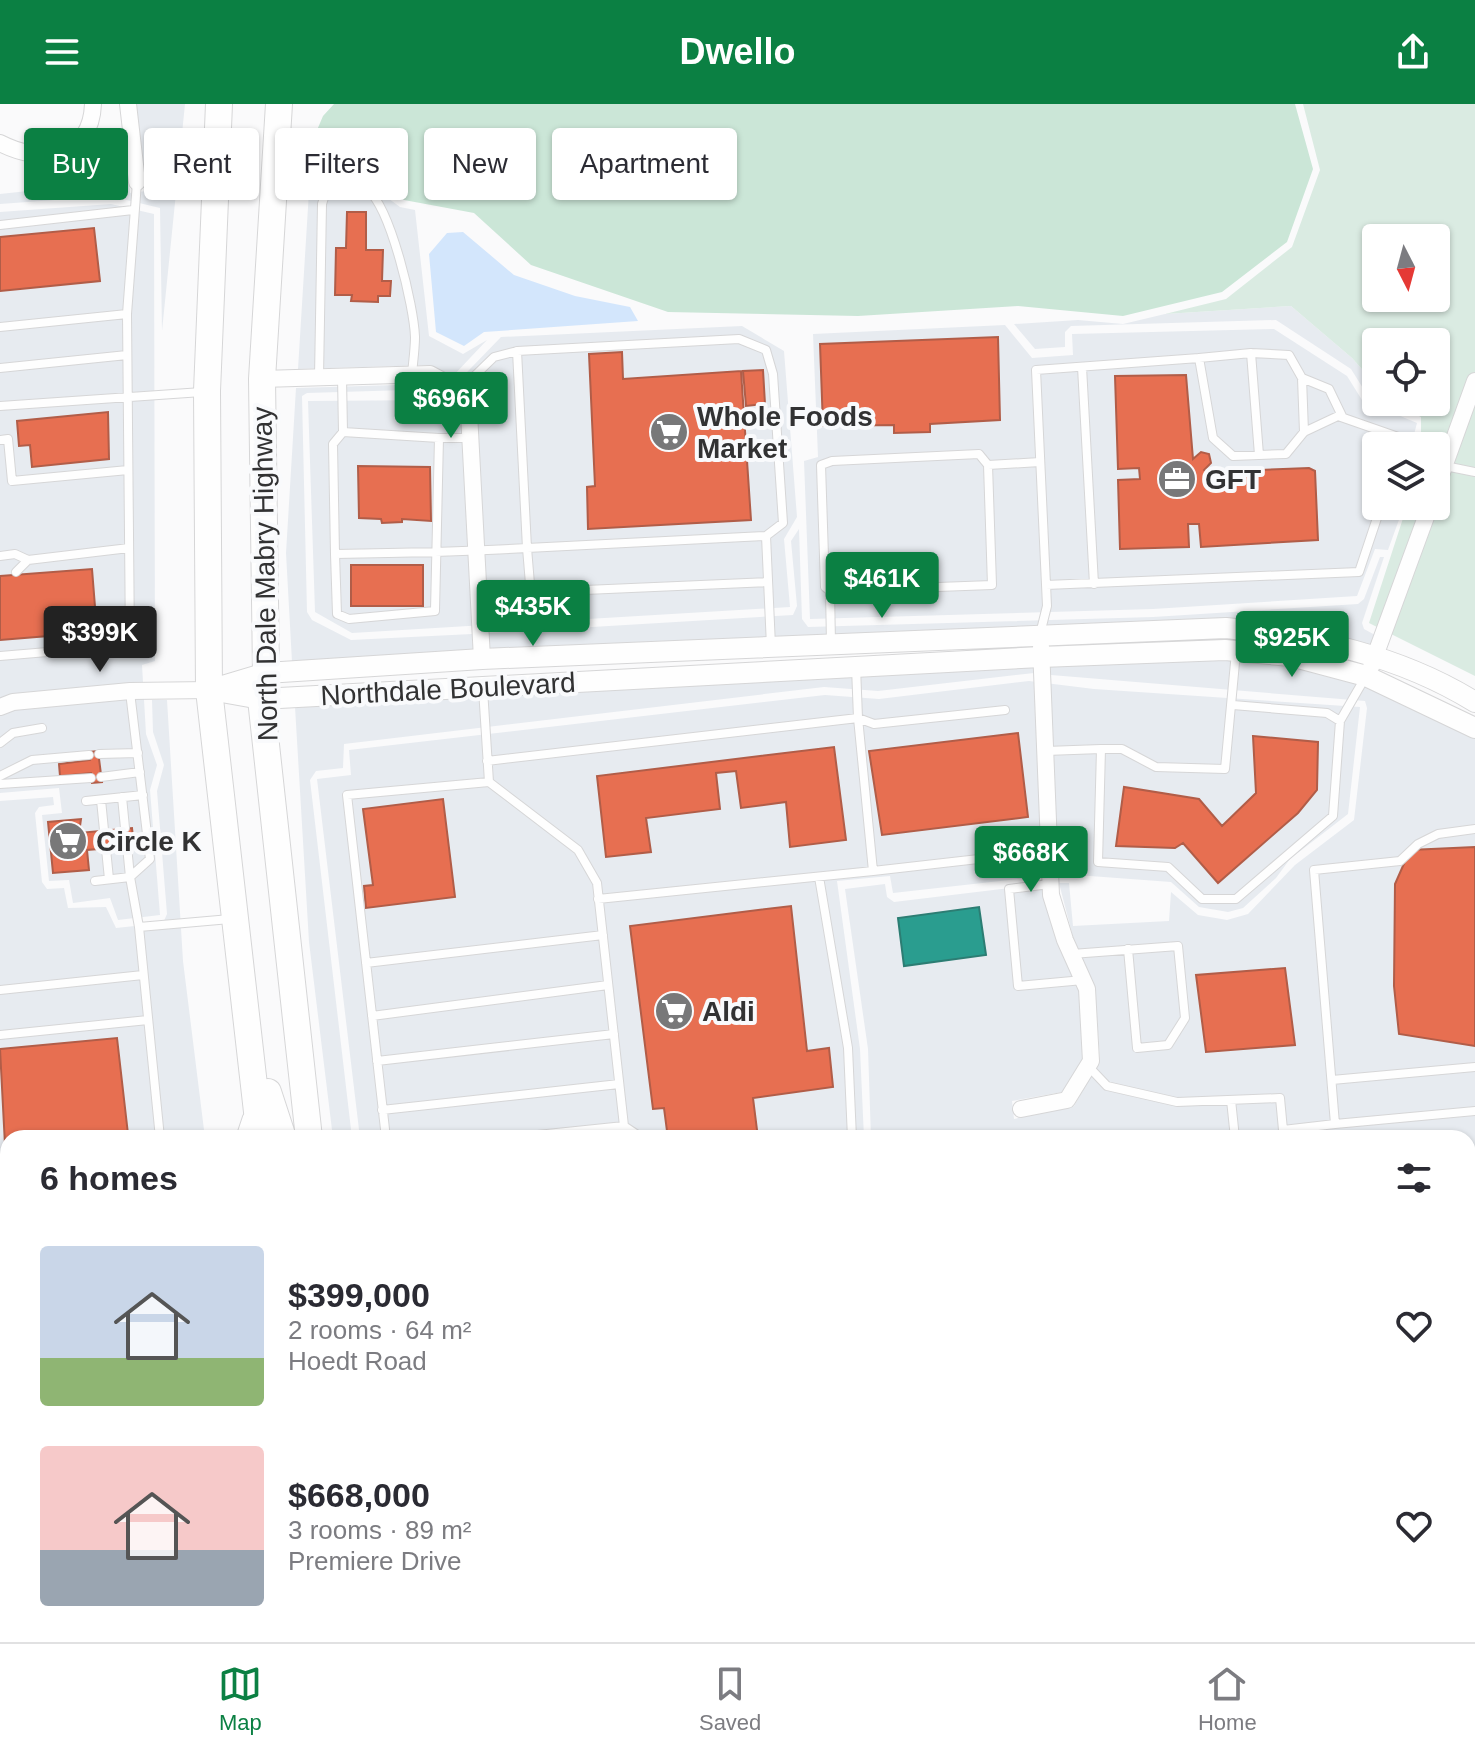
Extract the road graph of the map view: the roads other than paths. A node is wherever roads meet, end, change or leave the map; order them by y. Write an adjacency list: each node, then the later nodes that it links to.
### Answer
1 (93, 104): 5 (street)
2 (128, 104): 6 (street)
3 (219, 104): 24 (main road, North Dale Mabry Highway)
4 (279, 104): 21 (main road, North Dale Mabry Highway)
5 (0, 143)
6 (137, 182): 7 (lane)
7 (133, 210): 8 (lane); 9 (lane)
8 (0, 225)
9 (127, 314): 10 (lane); 13 (lane)
10 (0, 327)
11 (517, 351): 23 (lane); 43 (lane); 45 (lane)
12 (1251, 353): 14 (lane); 20 (lane); 35 (lane)
13 (127, 355): 16 (lane); 25 (lane)
14 (1199, 358): 15 (lane); 35 (lane)
15 (1082, 367): 37 (lane); 53 (lane)
16 (0, 368)
17 (412, 375): 18 (street); 19 (lane); 23 (street)
18 (342, 377): 19 (street); 28 (lane)
19 (319, 378): 21 (street)
20 (1302, 378): 27 (lane); 29 (lane)
21 (262, 379): 67 (main road, North Dale Mabry Highway)
22 (1475, 381): 34 (street)
23 (460, 390): 32 (street)
24 (207, 391): 25 (lane); 70 (main road, North Dale Mabry Highway)
25 (127, 395): 26 (lane); 39 (lane)
26 (0, 406)
27 (1342, 416): 29 (lane); 30 (lane)
28 (343, 432): 31 (lane); 48 (lane)
29 (1304, 432): 35 (lane)
30 (1378, 432)
31 (439, 438): 32 (lane); 47 (lane)
32 (470, 438): 46 (street)
33 (0, 440): 39 (lane)
34 (1450, 440)
35 (1259, 455)
36 (1450, 460): 40 (lane)
37 (1040, 462): 38 (lane); 54 (lane)
38 (988, 465): 55 (lane); 55 (lane)
39 (128, 470): 44 (lane)
40 (1475, 472)
41 (1376, 520): 53 (lane)
42 (1425, 520): 62 (street)
43 (766, 536): 45 (lane); 52 (lane)
44 (129, 548): 50 (lane); 61 (lane)
45 (527, 548): 46 (lane); 52 (lane)
46 (476, 551): 47 (lane); 64 (street)
47 (435, 552): 48 (lane); 48 (lane)
48 (335, 554)
49 (0, 556): 50 (lane)
50 (28, 560): 51 (lane)
51 (15, 567)
52 (768, 582): 58 (lane)
53 (1094, 584): 54 (lane)
54 (1046, 585): 56 (lane)
55 (830, 591): 57 (lane)
56 (1040, 635): 57 (street, Northdale Boulevard); 62 (street, Northdale Boulevard); 63 (street)
57 (831, 644): 58 (street, Northdale Boulevard)
58 (771, 646): 60 (street, Northdale Boulevard); 66 (street)
59 (1236, 651): 63 (street, Northdale Boulevard); 68 (street, Northdale Boulevard); 75 (lane)
60 (615, 653): 64 (street, Northdale Boulevard); 69 (street)
61 (0, 656)
62 (1377, 656): 68 (street); 74 (street, Northdale Boulevard)
63 (1041, 657): 65 (street, Northdale Boulevard); 84 (street)
64 (482, 659): 67 (street, Northdale Boulevard); 72 (street)
65 (856, 667): 66 (street, Northdale Boulevard); 78 (lane)
66 (772, 672): 69 (street, Northdale Boulevard)
67 (266, 673): 70 (street, Northdale Boulevard); 73 (main road, North Dale Mabry Highway)
68 (1366, 676): 79 (lane); 81 (street, Northdale Boulevard)
69 (483, 688): 72 (street, Northdale Boulevard); 86 (lane)
70 (209, 690): 71 (street); 73 (street, Northdale Boulevard); 108 (main road, North Dale Mabry Highway)
71 (130, 691): 76 (street); 85 (lane)
72 (369, 694): 73 (street, Northdale Boulevard)
73 (261, 699): 139 (main road, North Dale Mabry Highway)
74 (1475, 702)
75 (1233, 705): 79 (lane); 83 (lane)
76 (0, 707)
77 (1005, 710): 78 (lane)
78 (858, 718): 86 (lane); 101 (lane)
79 (1340, 721): 83 (lane)
80 (42, 728): 82 (lane)
81 (1475, 728)
82 (0, 743)
83 (1101, 749): 84 (lane)
84 (1045, 751): 100 (street)
85 (138, 753): 87 (lane); 88 (lane)
86 (487, 761): 89 (lane)
87 (140, 772): 90 (lane); 91 (lane)
88 (0, 776)
89 (489, 782): 107 (lane); 113 (lane)
90 (0, 784)
91 (143, 795): 92 (lane); 102 (lane)
92 (122, 797): 93 (lane); 95 (lane)
93 (101, 800): 94 (lane); 97 (lane)
94 (86, 801)
95 (125, 828)
96 (1475, 829): 126 (lane)
97 (104, 830)
98 (127, 846): 102 (lane)
99 (106, 849): 104 (lane)
100 (1049, 851): 101 (lane); 106 (street)
101 (873, 871): 103 (lane)
102 (130, 877): 104 (lane); 109 (lane)
103 (819, 877): 107 (lane); 143 (lane)
104 (109, 879): 105 (lane)
105 (95, 881)
106 (1051, 884): 112 (street); 116 (lane)
107 (598, 899): 110 (lane)
108 (235, 919): 109 (lane); 115 (main road, North Dale Mabry Highway)
109 (139, 927): 114 (lane)
110 (603, 935): 113 (lane); 117 (lane)
111 (1128, 949): 111 (lane); 112 (lane)
112 (1071, 954): 116 (street)
113 (366, 963): 119 (lane)
114 (143, 975): 118 (lane); 120 (lane)
115 (241, 979): 128 (main road, North Dale Mabry Highway); 138 (main road)
116 (1083, 980): 124 (street)
117 (608, 985): 119 (lane); 121 (lane)
118 (0, 990)
119 (372, 1016): 123 (lane)
120 (148, 1020): 122 (lane); 135 (lane)
121 (614, 1034): 123 (lane); 127 (lane)
122 (0, 1035)
123 (377, 1061): 131 (lane)
124 (1088, 1066): 129 (lane); 130 (street)
125 (1475, 1067): 126 (lane)
126 (1332, 1080): 133 (lane)
127 (619, 1084): 131 (lane); 134 (lane)
128 (254, 1093): 136 (lane); 137 (main road, North Dale Mabry Highway)
129 (1231, 1100): 133 (lane); 144 (lane)
130 (1021, 1109)
131 (382, 1110): 140 (lane)
132 (1475, 1111): 133 (lane)
133 (1335, 1124)
134 (624, 1126): 141 (lane); 142 (lane)
135 (159, 1130)
136 (242, 1130)
137 (259, 1130)
138 (279, 1130)
139 (308, 1130)
140 (385, 1130)
141 (588, 1130)
142 (630, 1130)
143 (852, 1130)
144 (1234, 1130)

